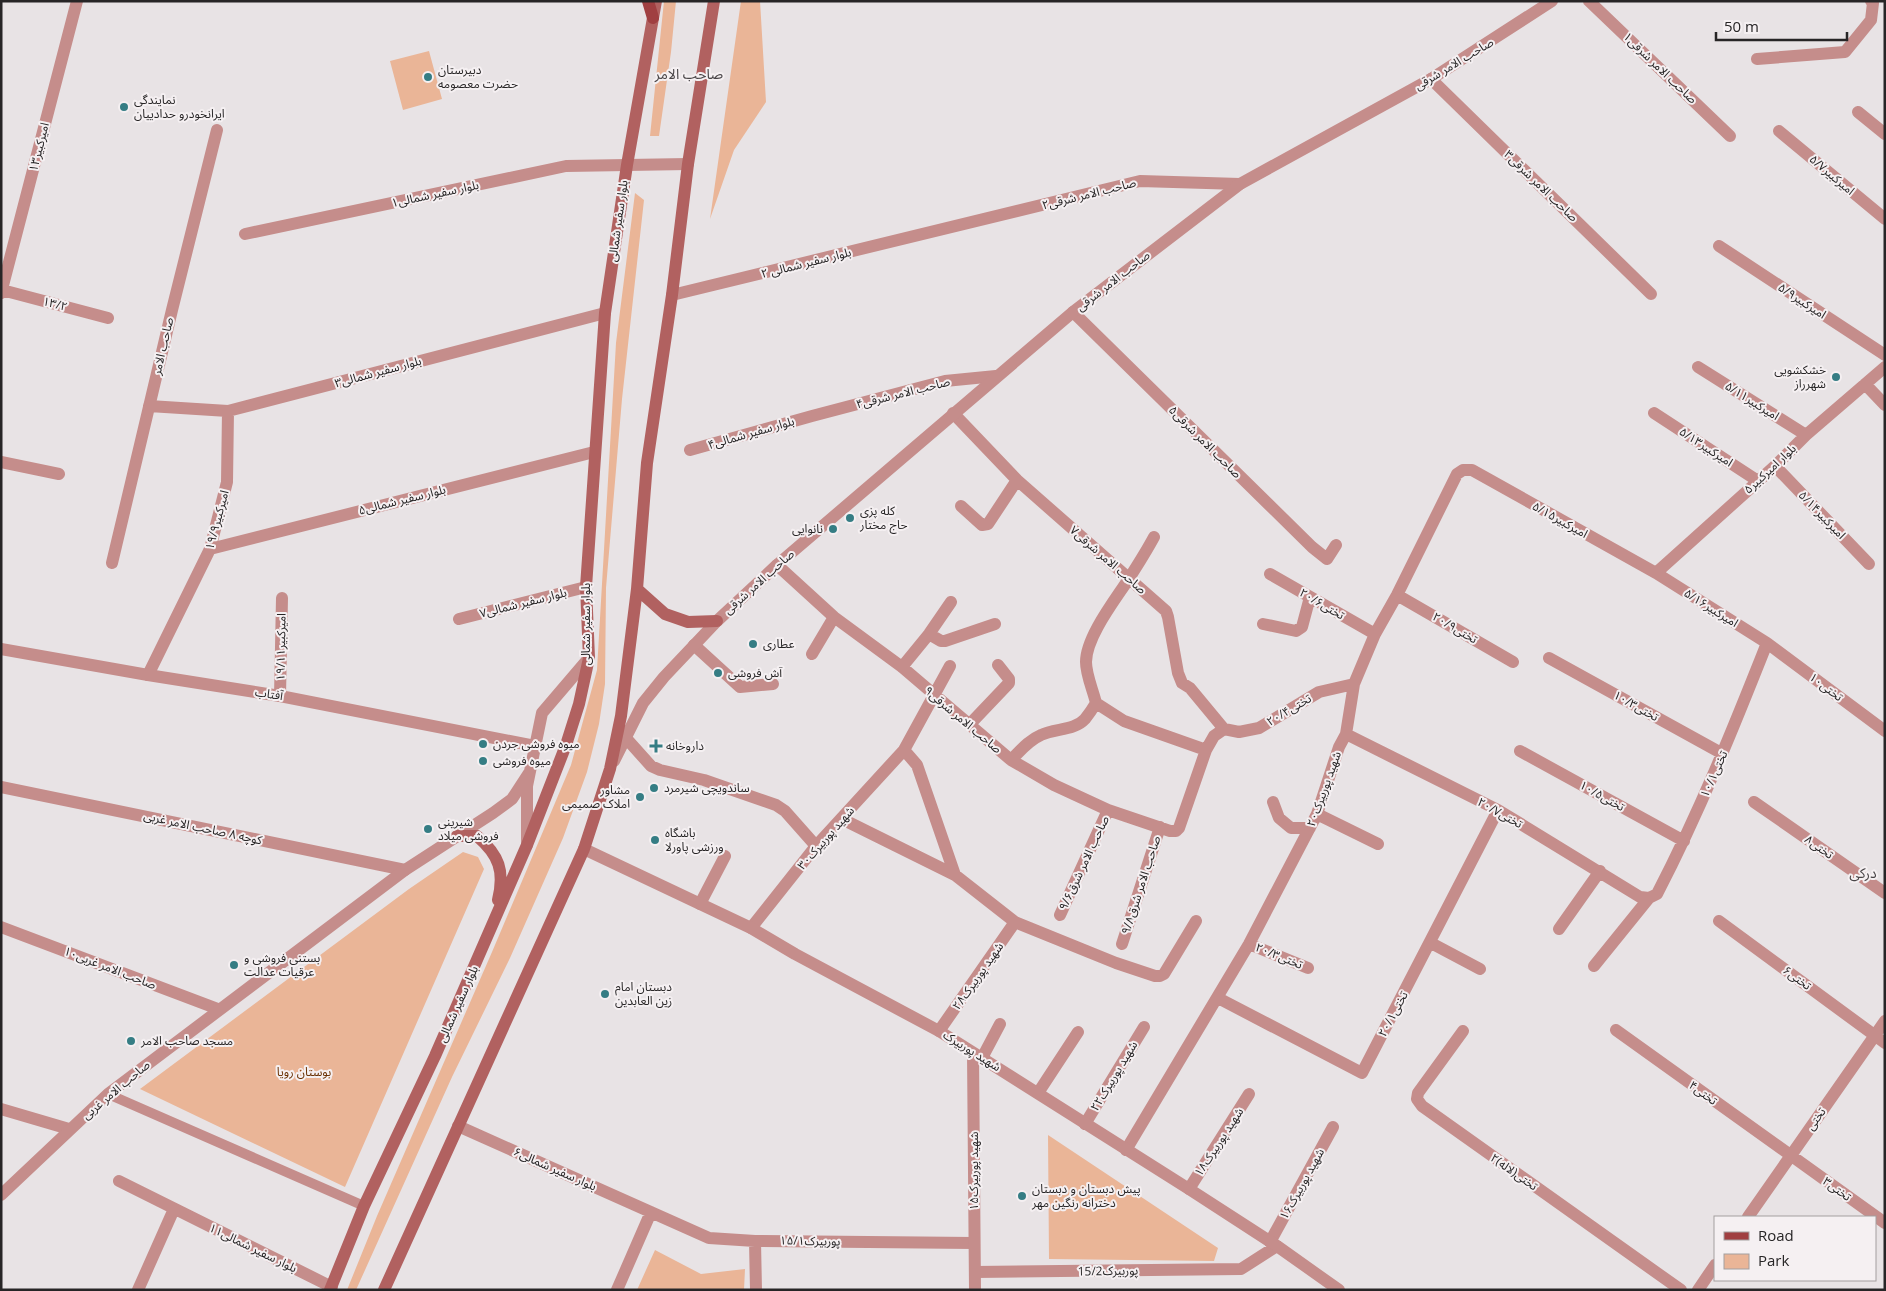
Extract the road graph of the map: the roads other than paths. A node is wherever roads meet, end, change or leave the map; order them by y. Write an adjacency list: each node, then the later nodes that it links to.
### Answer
1 (77, 1): 23 (street, امیرکبیر۱۳)
2 (648, 1): 8 (main road)
3 (656, 1): 8 (main road, بلوار سفیر شمالی)
4 (714, 1): 16 (main road)
5 (1552, 1): 10 (street, صاحب الامر شرقی)
6 (1589, 1): 15 (street, صاحب الامر شرقی۱)
7 (1871, 1): 9 (street)
8 (653, 18): 17 (main road, بلوار سفیر شمالی)
9 (1757, 59)
10 (1431, 79): 18 (street, صاحب الامر شرقی); 24 (street, صاحب الامر شرقی۳)
11 (1858, 112): 14 (street)
12 (217, 130): 35 (street, صاحب الامر)
13 (1779, 131): 19 (street, امیرکبیر۵/۷)
14 (1885, 134)
15 (1730, 136)
16 (688, 164): 17 (street, بلوار سفیر شمالی۱); 25 (main road)
17 (627, 165): 21 (street, بلوار سفیر شمالی۱); 27 (main road, بلوار سفیر شمالی)
18 (1240, 184): 20 (street, ۲صاحب الامر شرقی); 26 (street, صاحب الامر شرقی)
19 (1885, 219)
20 (940, 231): 25 (street, بلوار سفیر شمالی ۲)
21 (245, 234)
22 (1718, 246): 29 (street, امیرکبیر۵/۹)
23 (2, 292): 28 (street, ۱۳/۲)
24 (1651, 294)
25 (672, 295): 60 (main road)
26 (1073, 312): 32 (street, صاحب الامر شرقی); 51 (street, صاحب الامر شرقی۵)
27 (605, 313): 36 (street, بلوار سفیر شمالی۳); 42 (main road, بلوار سفیر شمالی)
28 (108, 318)
29 (1885, 355)
30 (1698, 367): 40 (street, امیرکبیر۵/۱۱)
31 (1885, 367): 33 (street, بلوار امیرکبیر۵)
32 (996, 376): 38 (street, صاحب الامر شرقی); 39 (street, صاحب الامر شرقی۴)
33 (1865, 384): 34 (street); 40 (street, بلوار امیرکبیر۵)
34 (1885, 405)
35 (149, 406): 36 (street, بلوار سفیر شمالی۳); 53 (street, صاحب الامر)
36 (228, 411): 52 (street, امیرکبیر۱۹/۹)
37 (1654, 412): 48 (street, امیرکبیر۵/۱۳)
38 (953, 413): 47 (street, صاحب الامر شرقی۷); 54 (street, صاحب الامر شرقی)
39 (812, 416): 41 (street, بلوار سفیر شمالی۴)
40 (1806, 435): 44 (street, بلوار امیرکبیر۵)
41 (690, 450)
42 (594, 452): 52 (street, بلوار سفیر شمالی۵); 59 (main road, بلوار سفیر شمالی)
43 (1, 462): 46 (street)
44 (1775, 466): 48 (street, بلوار امیرکبیر۵); 55 (street, امیرکبیر۵/۱۴)
45 (1464, 470): 56 (street, امیرکبیر۵/۱۵); 61 (street, شهید پوربیرک۲۰)
46 (59, 474)
47 (1017, 480): 49 (street); 58 (street, صاحب الامر شرقی۷)
48 (1758, 481): 56 (street, بلوار امیرکبیر۵)
49 (961, 506)
50 (1154, 537): 58 (street)
51 (1336, 545)
52 (210, 549): 82 (street, امیرکبیر۱۹/۹)
53 (112, 563)
54 (777, 564): 65 (street, صاحب الامر شرقی۹); 67 (street, صاحب الامر شرقی)
55 (1868, 564)
56 (1656, 573): 72 (street, امیرکبیر۵/۱۶)
57 (1270, 574): 62 (street, تختی۲۰/۶)
58 (1128, 579): 87 (street); 89 (street, صاحب الامر شرقی۷)
59 (586, 587): 66 (street, بلوار سفیر شمالی۷); 76 (main road, بلوار سفیر شمالی)
60 (637, 589): 67 (main road); 99 (main road)
61 (1397, 594): 71 (street, شهید پوربیرک۲۰); 78 (street, تختی۲۰/۹)
62 (1310, 596): 69 (street); 71 (street, تختی۲۰/۶)
63 (282, 598): 86 (street, امیرکبیر۱۹/۱۱)
64 (951, 602): 70 (street)
65 (834, 617): 75 (street); 81 (street, صاحب الامر شرقی۹)
66 (459, 619)
67 (717, 621): 73 (street, صاحب الامر شرقی)
68 (995, 624): 70 (street)
69 (1263, 624)
70 (929, 634): 81 (street)
71 (1375, 634): 84 (street, شهید پوربیرک۲۰)
72 (1767, 644): 90 (street, تختی۱۰); 97 (street, تختی۱۰/۱)
73 (694, 645): 83 (street); 92 (street, صاحب الامر شرقی)
74 (1, 649): 82 (street, آفتاب)
75 (812, 654)
76 (589, 658): 93 (street); 113 (main road, بلوار سفیر شمالی)
77 (1549, 658): 97 (street, تختی۱۰/۳)
78 (1513, 662)
79 (998, 665): 88 (street)
80 (950, 666): 85 (street, شهید پوربیرک۳۰)
81 (902, 667): 85 (street, صاحب الامر شرقی۹)
82 (148, 675): 86 (street, آفتاب)
83 (773, 684)
84 (1354, 684): 89 (street, تختی۲۰/۴); 91 (street, شهید پوربیرک۲۰)
85 (934, 694): 88 (street, صاحب الامر شرقی۹); 94 (street, شهید پوربیرک۳۰)
86 (280, 696): 93 (street, آفتاب)
87 (1096, 703): 95 (street); 98 (street)
88 (970, 724): 98 (street, صاحب الامر شرقی۹)
89 (1224, 729): 95 (street)
90 (1885, 731)
91 (1346, 734): 105 (street, تختی۲۰/۷); 106 (street, شهید پوربیرک۲۰)
92 (626, 737): 99 (street, صاحب الامر شرقی); 114 (street)
93 (535, 746): 100 (street)
94 (904, 750): 107 (street, شهید پوربیرک۳۰); 119 (street)
95 (1206, 750): 108 (street, صاحب الامر شرقی۹)
96 (1520, 751): 111 (street, تختی۱۰/۵)
97 (1723, 754): 111 (street, تختی۱۰/۱)
98 (1011, 760): 104 (street, صاحب الامر شرقی۹)
99 (610, 769): 115 (main road)
100 (529, 773): 110 (street, صاحب الامر غربی); 113 (street)
101 (1, 787): 117 (street, کوچه ۸ صاحب الامر غربی)
102 (1272, 802): 109 (street)
103 (1754, 802): 120 (street, تختی۸)
104 (1108, 810): 108 (street, صاحب الامر شرقی۹); 123 (street, صاحب الامر شرق۹/۶)
105 (1498, 810): 118 (street, تختی۲۰/۷); 131 (street, تختی۲۰/۱)
106 (1317, 814): 109 (street, شهید پوربیرک۲۰); 112 (street)
107 (842, 819): 114 (street, شهید پوربیرک۳۰); 119 (street)
108 (1160, 827): 132 (street, صاحب الامر شرق۹/۸)
109 (1310, 828): 133 (street, شهید پوربیرک۲۰)
110 (457, 836): 117 (street, صاحب الامر غربی); 130 (main road)
111 (1684, 841): 121 (street, تختی۱۰/۱)
112 (1378, 844)
113 (527, 845): 130 (main road, بلوار سفیر شمالی)
114 (816, 846): 128 (street, شهید پوربیرک۳۰)
115 (584, 849): 122 (street, شهید پوربیرک); 154 (main road)
116 (725, 856): 122 (street)
117 (404, 870): 138 (street, صاحب الامر غربی)
118 (1600, 871): 121 (street, تختی۲۰/۷); 129 (street)
119 (955, 875): 126 (street)
120 (1885, 893)
121 (1649, 898): 134 (street, تختی۱۰/۱)
122 (700, 904): 128 (street, شهید پوربیرک)
123 (1060, 915)
124 (1196, 920): 126 (street)
125 (1719, 921): 146 (street, تختی۶)
126 (1016, 922): 143 (street, شهید پوربیرک۲۸)
127 (1, 928): 138 (street, صاحب الامر غربی۱۰)
128 (751, 928): 143 (street, شهید پوربیرک)
129 (1559, 929)
130 (488, 937): 162 (main road, بلوار سفیر شمالی)
131 (1431, 943): 136 (street); 137 (street, تختی۲۰/۱)
132 (1122, 944)
133 (1249, 944): 135 (street, تختی۲۰/۳); 137 (street, شهید پوربیرک۲۰)
134 (1594, 966)
135 (1308, 968)
136 (1480, 969)
137 (1218, 998): 157 (street, شهید پوربیرک۲۰)
138 (218, 1010): 150 (street, صاحب الامر غربی)
139 (1885, 1021): 146 (street, تختی)
140 (1000, 1024): 148 (street)
141 (1144, 1027): 153 (street, شهید پوربیرک۲۲)
142 (1616, 1030): 158 (street, تختی۴)
143 (939, 1031): 148 (street, شهید پوربیرک)
144 (1463, 1031): 179 (street, ۲تختی(لاله))
145 (1078, 1032): 149 (street)
146 (1874, 1035): 147 (street, تختی۶); 158 (street, تختی)
147 (1885, 1043)
148 (978, 1055): 149 (street, شهید پوربیرک); 168 (street, شهید پوربیرک۱۵)
149 (1038, 1093): 153 (street, شهید پوربیرک)
150 (108, 1094): 156 (street, صاحب الامر غربی); 162 (lane)
151 (1249, 1094): 160 (street, شهید پوربیرک۱۸)
152 (1, 1109): 156 (street)
153 (1085, 1124): 157 (street, شهید پوربیرک)
154 (458, 1126): 164 (street, بلوار سفیر شمالی۶); 174 (main road)
155 (1333, 1127): 169 (street, شهید پوربیرک۱۶)
156 (69, 1130): 161 (street, صاحب الامر غربی)
157 (1126, 1150): 160 (street, شهید پوربیرک)
158 (1790, 1156): 165 (street, تختی); 166 (street, تختی۳)
159 (119, 1181): 163 (street, بلوار سفیر شمالی۱۱)
160 (1189, 1189): 169 (street, شهید پوربیرک)
161 (1, 1195)
162 (364, 1206): 172 (main road, بلوار سفیر شمالی)
163 (174, 1209): 172 (street, بلوار سفیر شمالی۱۱); 173 (street)
164 (651, 1212): 167 (street, پوربیرک۱۵/۱); 175 (street)
165 (1749, 1216)
166 (1875, 1216)
167 (755, 1241): 168 (street, پوربیرک۱۵/۱); 176 (street)
168 (974, 1243): 171 (street, شهید پوربیرک۱۵)
169 (1274, 1244): 171 (street, پوربیرک15/2); 178 (street, شهید پوربیرک)
170 (1714, 1266): 180 (street)
171 (975, 1272): 177 (street, شهید پوربیرک۱۵)
172 (331, 1288)
173 (138, 1290)
174 (384, 1290)
175 (617, 1290)
176 (756, 1290)
177 (975, 1290)
178 (1339, 1290)
179 (1681, 1290)
180 (1698, 1290)

